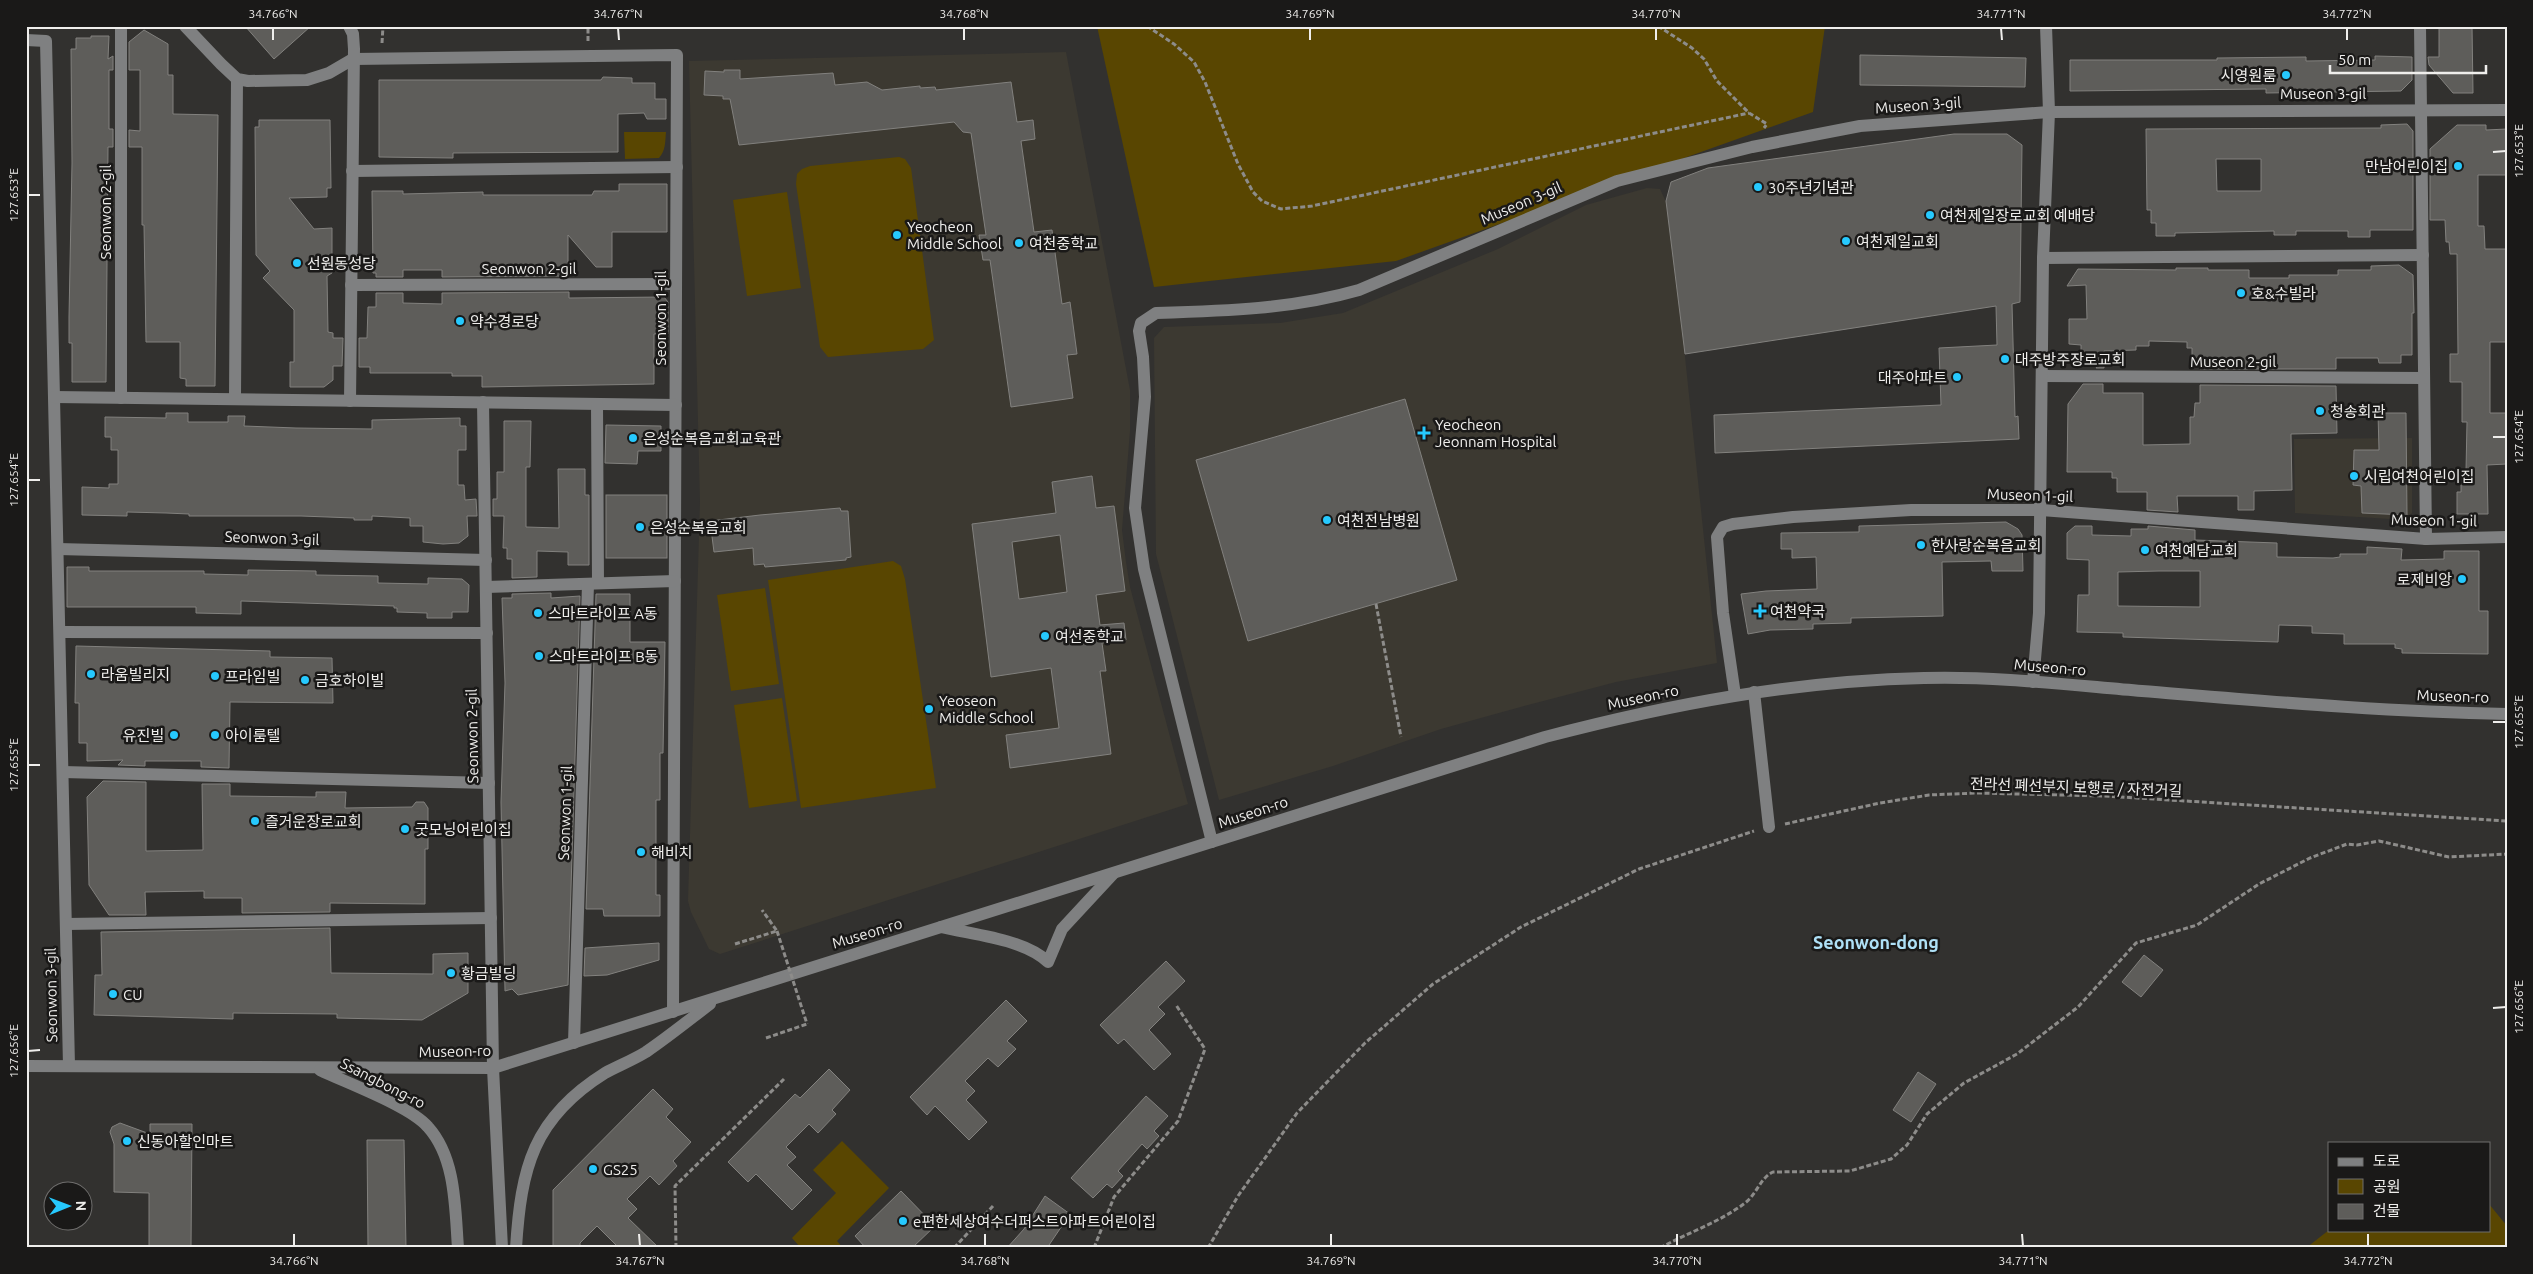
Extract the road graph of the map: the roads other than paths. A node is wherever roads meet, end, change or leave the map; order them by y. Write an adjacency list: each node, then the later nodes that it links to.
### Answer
1 (121, 26): 21 (street, Seonwon 2-gil)
2 (185, 26): 8 (street)
3 (350, 26): 7 (street)
4 (2046, 26): 11 (street)
5 (2420, 26): 9 (street)
6 (26, 40): 20 (street, Seonwon 3-gil)
7 (353, 59): 8 (street); 12 (street, Seonwon 1-gil); 13 (street)
8 (237, 79): 22 (street)
9 (2421, 109): 10 (street, Museon 3-gil); 11 (street, Museon 3-gil); 14 (street)
10 (2507, 110)
11 (2049, 112): 15 (street); 44 (street, Museon 3-gil)
12 (677, 167): 13 (street); 16 (street, Seonwon 1-gil)
13 (352, 171): 17 (street)
14 (2423, 255): 15 (street); 19 (street)
15 (2044, 258): 18 (street)
16 (676, 284): 17 (street, Seonwon 2-gil); 26 (street, Seonwon 1-gil)
17 (351, 285): 23 (street)
18 (2042, 376): 19 (street, Museon 2-gil); 27 (street)
19 (2424, 378): 29 (street)
20 (54, 397): 21 (street); 30 (street, Seonwon 3-gil)
21 (122, 398): 22 (street)
22 (235, 399): 23 (street)
23 (350, 401): 24 (street)
24 (483, 402): 25 (street); 31 (street, Seonwon 2-gil)
25 (597, 404): 26 (street); 33 (street, Seonwon 1-gil)
26 (676, 405): 32 (street, Seonwon 1-gil)
27 (2041, 510): 29 (street, Museon 1-gil); 37 (street); 39 (street, Museon 1-gil)
28 (2507, 538): 29 (street, Museon 1-gil)
29 (2426, 539)
30 (58, 549): 31 (street, Seonwon 3-gil); 35 (street, Seonwon 3-gil)
31 (486, 560): 34 (street, Seonwon 2-gil)
32 (675, 581): 33 (street); 50 (street, Seonwon 1-gil)
33 (593, 584): 34 (street); 51 (street, Seonwon 1-gil)
34 (486, 587): 36 (street, Seonwon 2-gil)
35 (60, 632): 36 (street); 41 (street, Seonwon 3-gil)
36 (487, 634): 42 (street, Seonwon 2-gil)
37 (2033, 682): 38 (street, Museon-ro); 40 (street, Museon-ro)
38 (1754, 692): 39 (street, Museon-ro); 43 (street)
39 (1735, 695): 44 (street, Museon-ro)
40 (2507, 714)
41 (63, 772): 42 (street); 47 (street, Seonwon 3-gil)
42 (489, 783): 46 (street, Seonwon 2-gil)
43 (1769, 827)
44 (1212, 842): 45 (street, Museon-ro)
45 (1114, 873): 48 (street, Museon-ro); 48 (street)
46 (491, 918): 47 (street); 55 (street, Seonwon 2-gil)
47 (66, 924): 53 (street, Seonwon 3-gil)
48 (942, 927): 49 (street, Museon-ro)
49 (719, 997): 50 (street, Museon-ro); 58 (street)
50 (673, 1012): 51 (street, Museon-ro)
51 (574, 1043): 55 (street, Museon-ro)
52 (26, 1066): 53 (street, Museon-ro)
53 (69, 1066): 54 (street, Museon-ro)
54 (315, 1068): 55 (street, Museon-ro); 56 (street, Ssangbong-ro)
55 (493, 1068): 57 (street)
56 (458, 1248)
57 (502, 1248)
58 (516, 1248)

